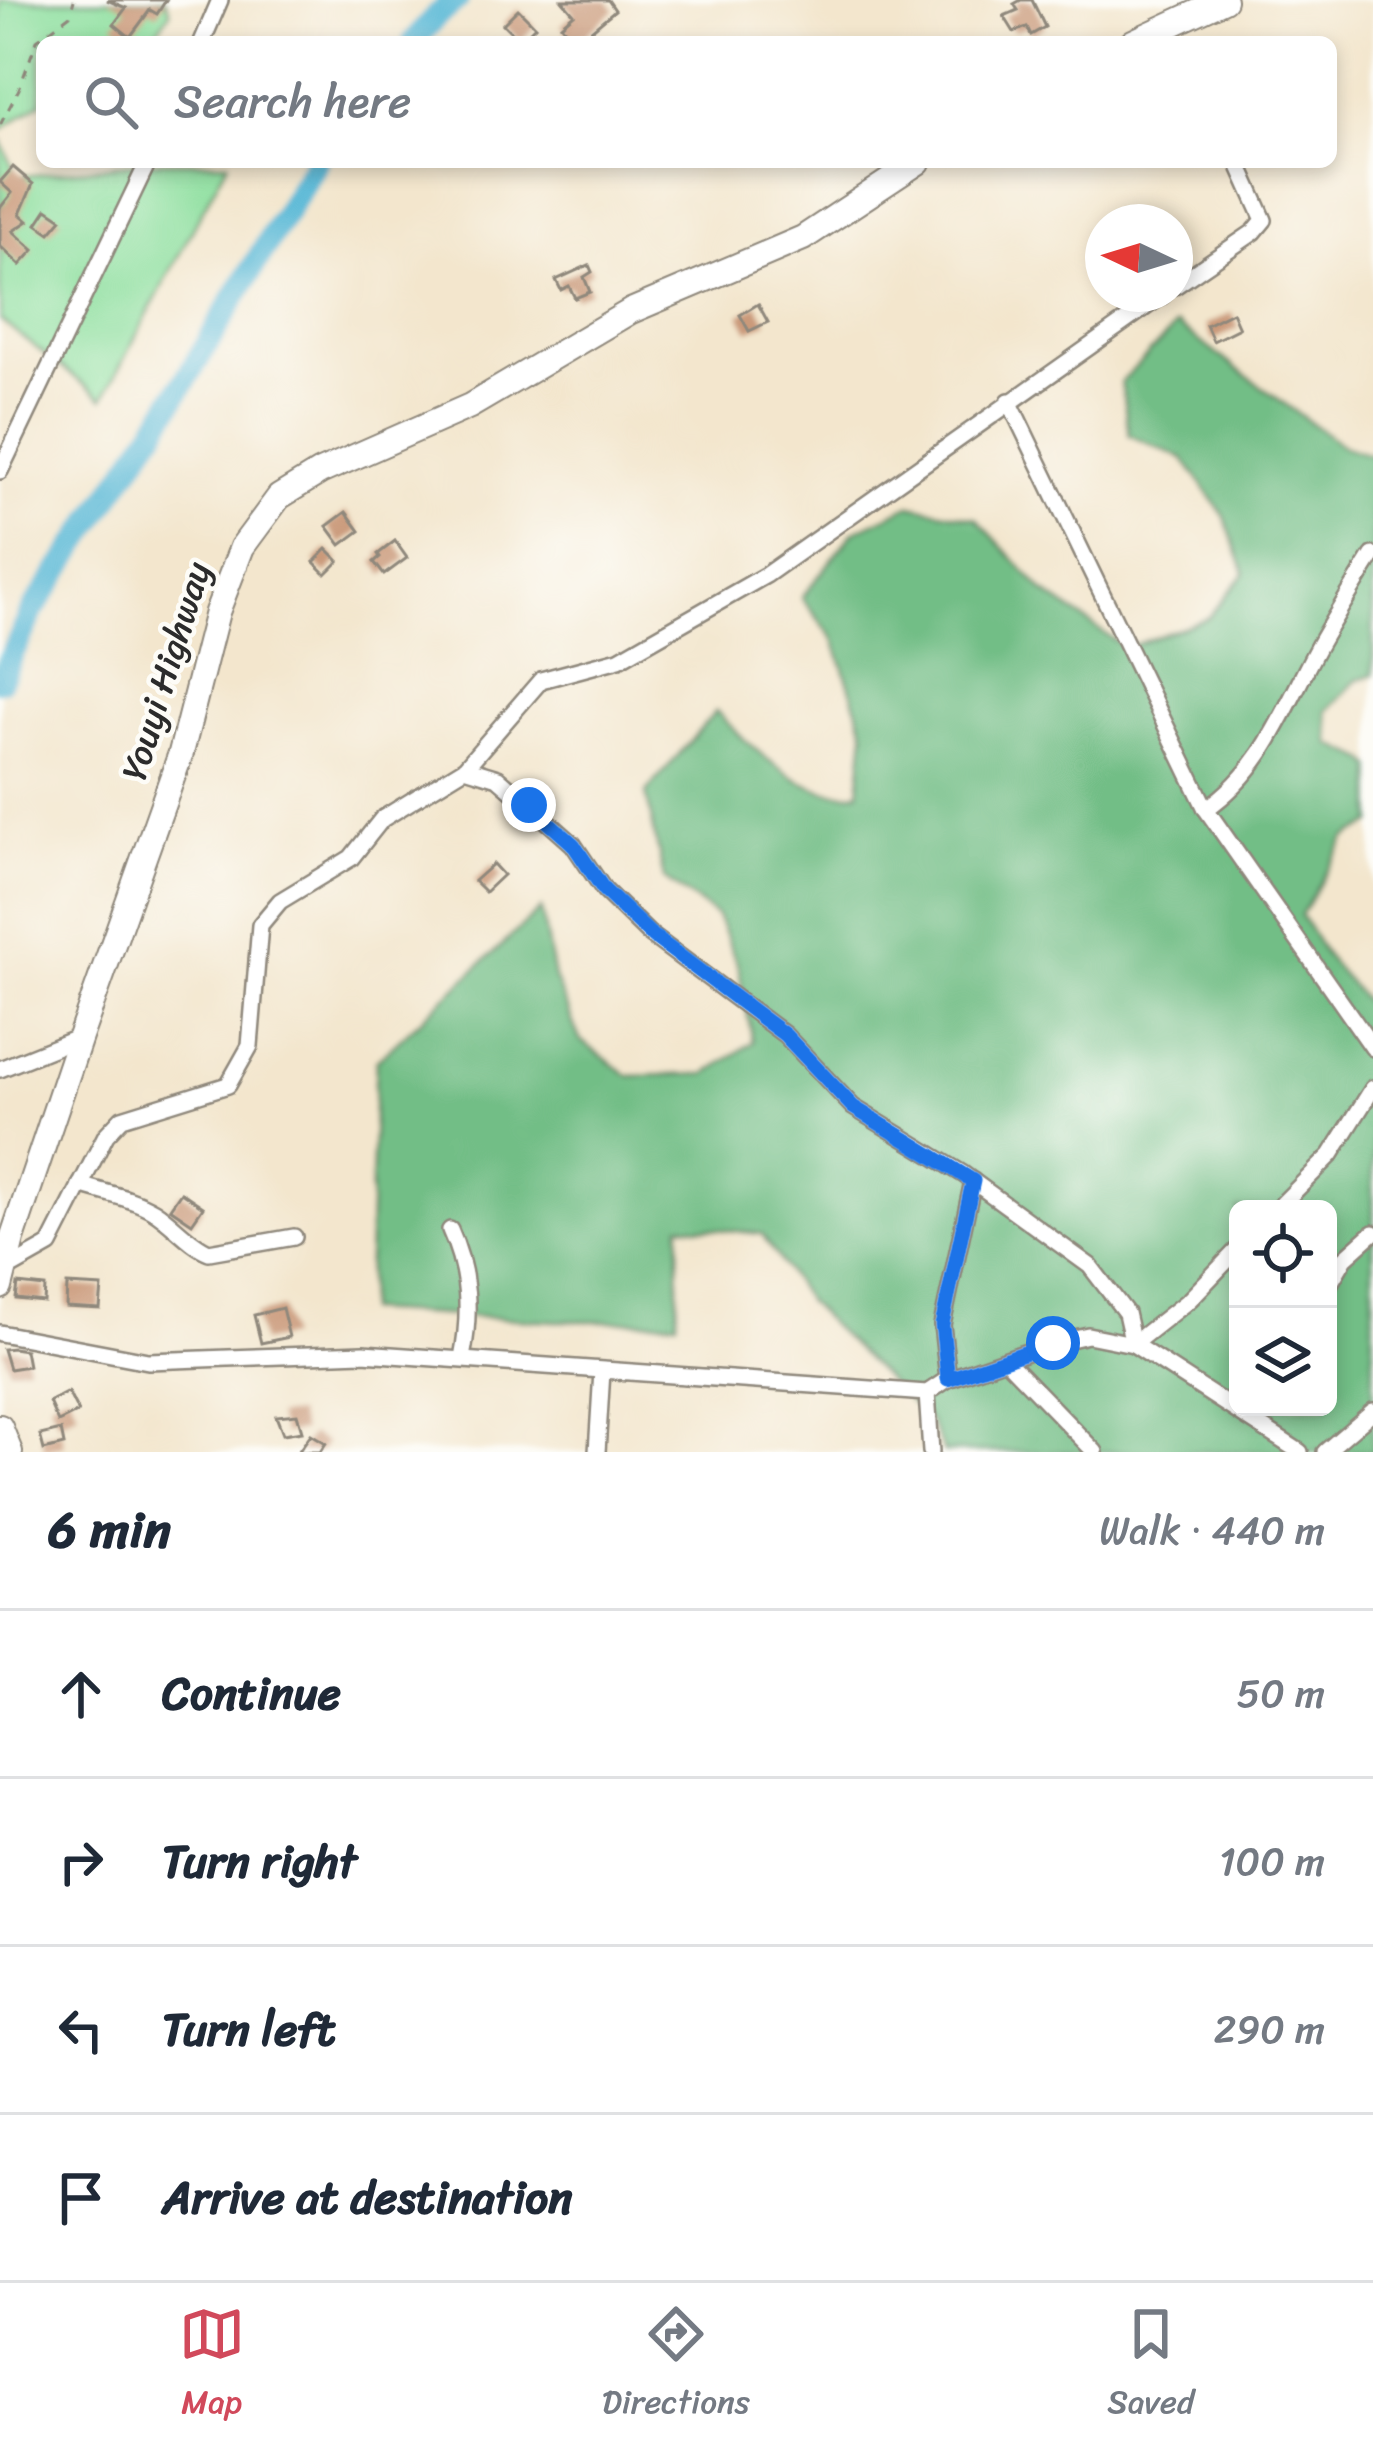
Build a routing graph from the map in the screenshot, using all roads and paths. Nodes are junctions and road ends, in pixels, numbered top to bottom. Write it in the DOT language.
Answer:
graph roads {
  1 [pos="74,0"];
  2 [pos="220,0"];
  3 [pos="1224,0"];
  4 [pos="42,36"];
  5 [pos="205,36"];
  6 [pos="1145,36"];
  7 [pos="36,43"];
  8 [pos="0,125"];
  9 [pos="145,168"];
  10 [pos="909,168"];
  11 [pos="1241,168"];
  12 [pos="1193,273"];
  13 [pos="1138,312"];
  14 [pos="1009,401"];
  15 [pos="0,471"];
  16 [pos="1373,555"];
  17 [pos="465,767"];
  18 [pos="1207,809"];
  19 [pos="80,1037"];
  20 [pos="1373,1048"];
  21 [pos="0,1069"];
  22 [pos="1373,1088"];
  23 [pos="973,1181"];
  24 [pos="80,1184"];
  25 [pos="1286,1200"];
  26 [pos="450,1229"];
  27 [pos="1373,1233"];
  28 [pos="294,1237"];
  29 [pos="1229,1259"];
  30 [pos="1337,1272"];
  31 [pos="2,1279"];
  32 [pos="0,1333"];
  33 [pos="1133,1344"];
  34 [pos="462,1358"];
  35 [pos="1006,1360"];
  36 [pos="602,1371"];
  37 [pos="948,1379"];
  38 [pos="927,1394"];
  39 [pos="1229,1403"];
  40 [pos="1373,1412"];
  41 [pos="1249,1416"];
  42 [pos="0,1427"];
  43 [pos="10,1452"];
  44 [pos="597,1452"];
  45 [pos="931,1452"];
  46 [pos="1095,1452"];
  47 [pos="1300,1452"];
  48 [pos="1324,1452"];
  1 -- 4 [label="path"];
  2 -- 5 [label="street"];
  3 -- 6 [label="main road"];
  7 -- 8 [label="path"];
  9 -- 15 [label="street"];
  10 -- 19 [label="main road, Youyi Highway"];
  11 -- 12 [label="street"];
  13 -- 14 [label="street"];
  14 -- 17 [label="street"];
  14 -- 18 [label="street"];
  16 -- 18 [label="street"];
  17 -- 23 [label="street"];
  17 -- 24 [label="street"];
  18 -- 20 [label="street"];
  19 -- 21 [label="street"];
  19 -- 31 [label="main road, Youyi Highway"];
  22 -- 25 [label="street"];
  23 -- 33 [label="street"];
  23 -- 37 [label="street"];
  24 -- 28 [label="street"];
  24 -- 31 [label="street"];
  26 -- 34 [label="street"];
  27 -- 30 [label="street"];
  29 -- 33 [label="street"];
  32 -- 34 [label="street"];
  33 -- 35 [label="street"];
  33 -- 39 [label="street"];
  34 -- 36 [label="street"];
  35 -- 37 [label="street"];
  35 -- 46 [label="street"];
  36 -- 38 [label="street"];
  36 -- 44 [label="street"];
  37 -- 38 [label="street"];
  38 -- 45 [label="street"];
  40 -- 48 [label="street"];
  41 -- 47 [label="street"];
  42 -- 43 [label="main road"];
}
